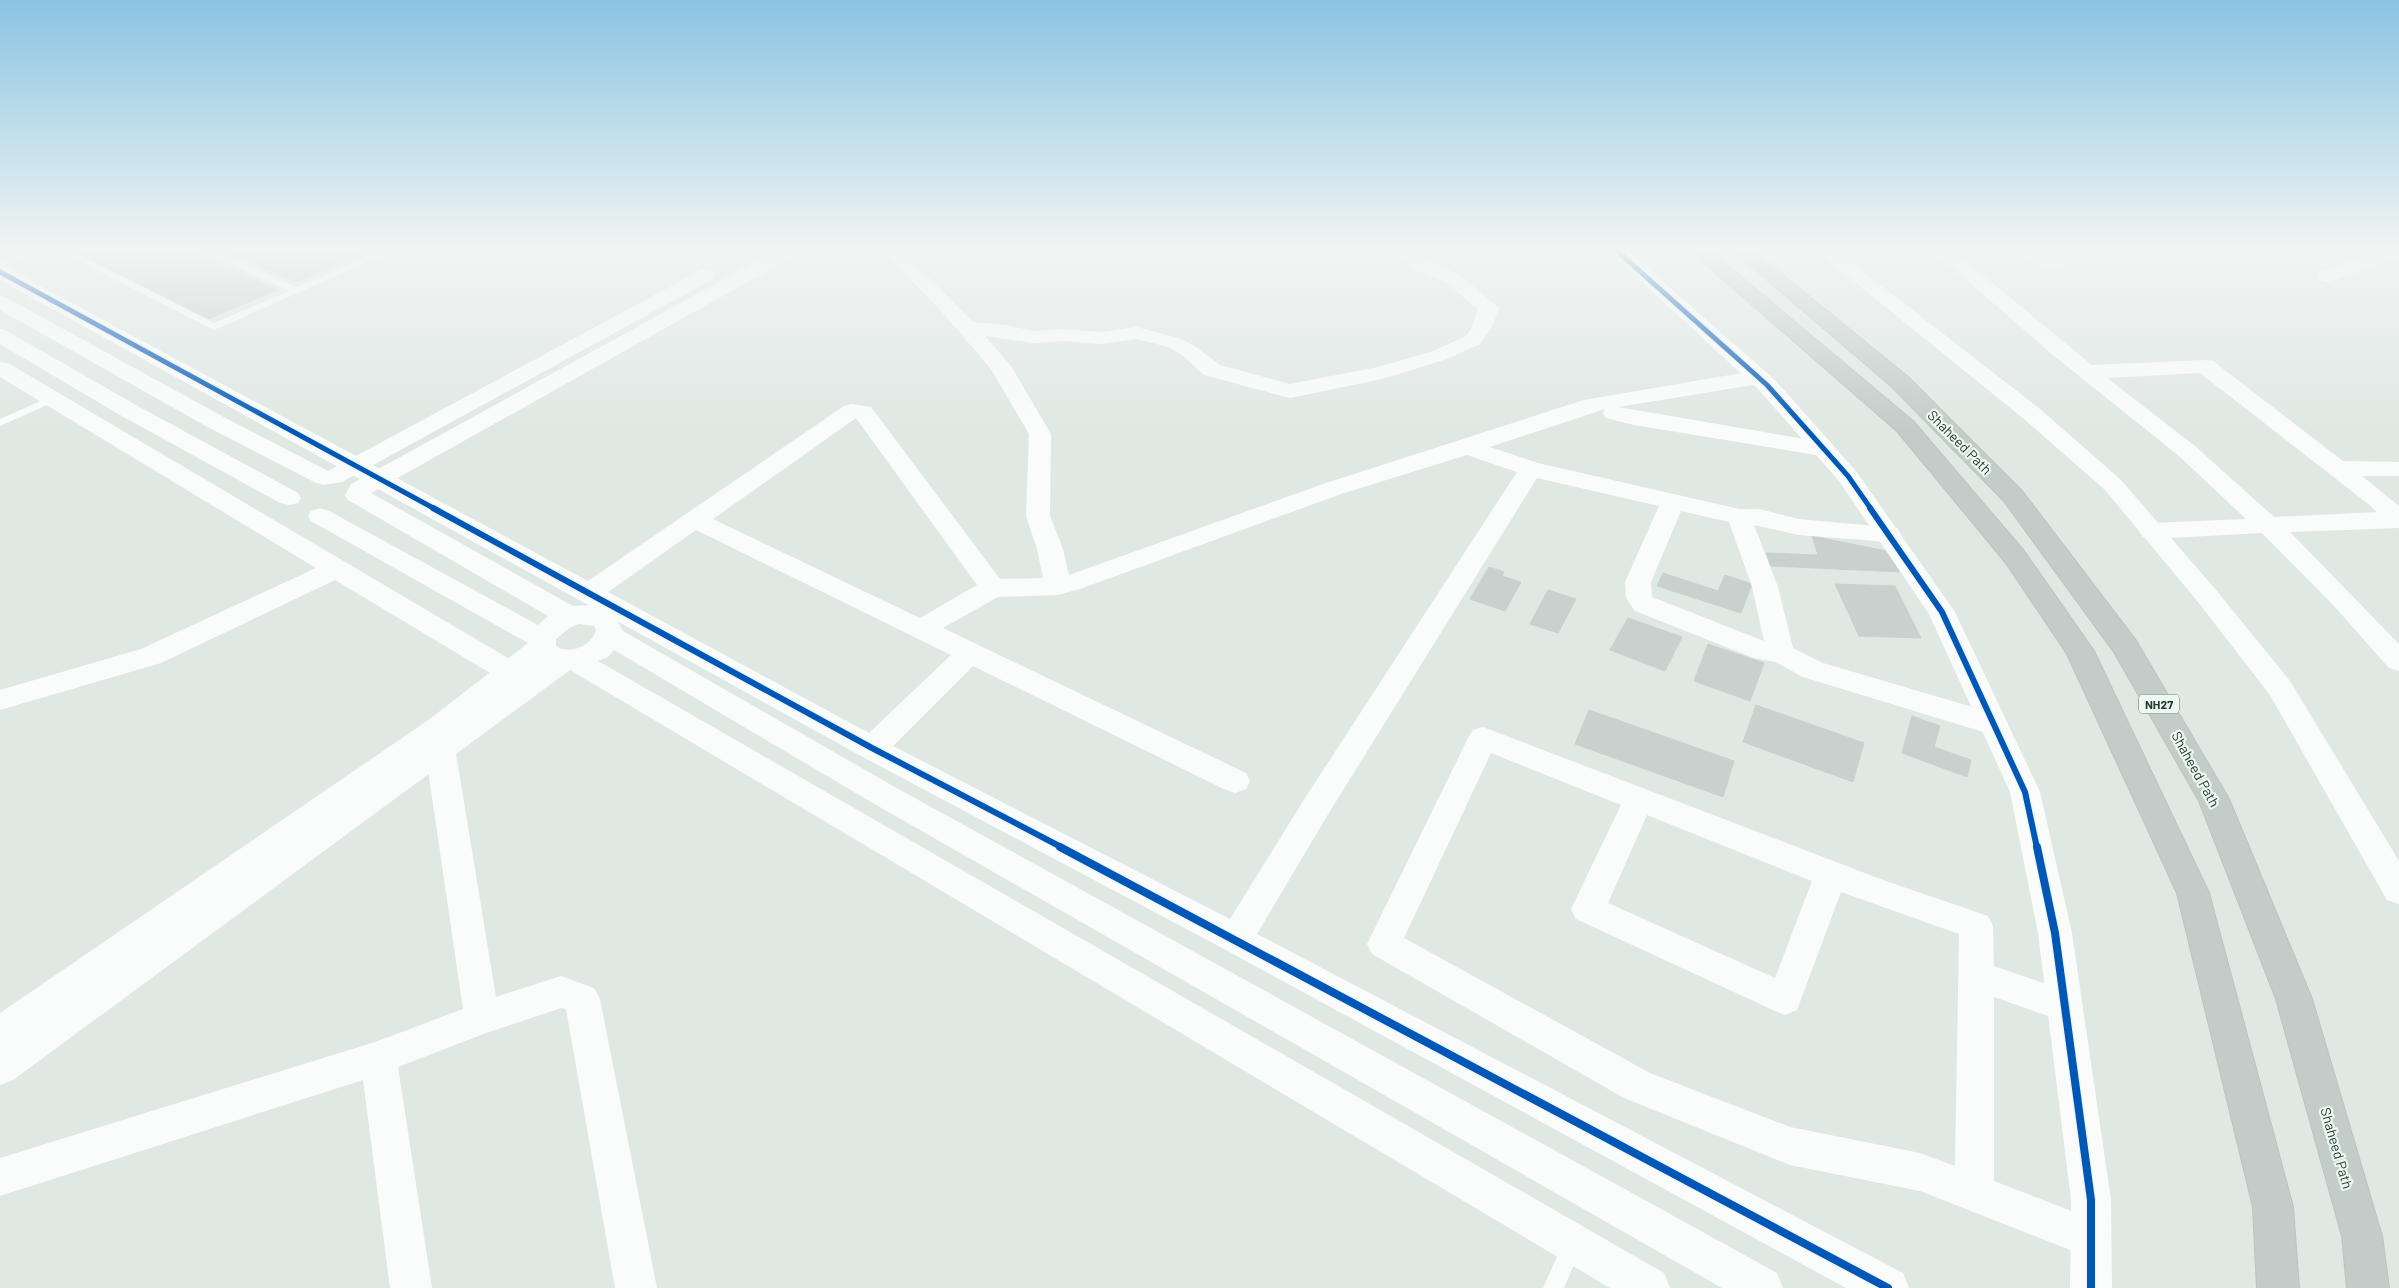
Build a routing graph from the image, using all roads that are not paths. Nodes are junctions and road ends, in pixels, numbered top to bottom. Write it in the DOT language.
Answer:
graph roads {
  1 [pos="13,309"];
  2 [pos="64,309"];
  3 [pos="177,309"];
  4 [pos="256,309"];
  5 [pos="654,309"];
  6 [pos="681,309"];
  7 [pos="949,309"];
  8 [pos="1489,309"];
  9 [pos="1683,309"];
  10 [pos="1768,309"];
  11 [pos="1812,309"];
  12 [pos="1899,309"];
  13 [pos="2011,309"];
  14 [pos="967,328"];
  15 [pos="0,335"];
  16 [pos="0,368"];
  17 [pos="2089,372"];
  18 [pos="1759,377"];
  19 [pos="52,399"];
  20 [pos="1614,413"];
  21 [pos="0,423"];
  22 [pos="1467,448"];
  23 [pos="1822,449"];
  24 [pos="2337,468"];
  25 [pos="1531,469"];
  26 [pos="2399,469"];
  27 [pos="329,478"];
  28 [pos="363,482"];
  29 [pos="289,498"];
  30 [pos="1673,501"];
  31 [pos="320,516"];
  32 [pos="1739,517"];
  33 [pos="695,520"];
  34 [pos="2398,520"];
  35 [pos="2269,526"];
  36 [pos="2152,531"];
  37 [pos="1888,534"];
  38 [pos="338,568"];
  39 [pos="1058,586"];
  40 [pos="993,588"];
  41 [pos="580,605"];
  42 [pos="921,630"];
  43 [pos="610,636"];
  44 [pos="555,651"];
  45 [pos="970,653"];
  46 [pos="1780,653"];
  47 [pos="2399,661"];
  48 [pos="520,678"];
  49 [pos="0,700"];
  50 [pos="1994,724"];
  51 [pos="439,739"];
  52 [pos="872,748"];
  53 [pos="1235,781"];
  54 [pos="1640,800"];
  55 [pos="1831,874"];
  56 [pos="2399,890"];
  57 [pos="1236,938"];
  58 [pos="1977,976"];
  59 [pos="2066,1006"];
  60 [pos="482,1018"];
  61 [pos="0,1033"];
  62 [pos="378,1058"];
  63 [pos="0,1068"];
  64 [pos="0,1177"];
  65 [pos="1974,1193"];
  66 [pos="2091,1238"];
  67 [pos="1572,1245"];
  68 [pos="411,1288"];
  69 [pos="636,1288"];
  70 [pos="1553,1288"];
  71 [pos="1649,1288"];
  72 [pos="1762,1288"];
  73 [pos="1888,1288"];
  74 [pos="2091,1288"];
  75 [pos="2278,1288"];
  76 [pos="2368,1288"];
  1 -- 27 [label="street"];
  2 -- 28 [label="street"];
  3 -- 4 [label="lane"];
  5 -- 28 [label="street"];
  6 -- 28 [label="street"];
  7 -- 14 [label="street"];
  8 -- 14 [label="street"];
  9 -- 18 [label="street"];
  10 -- 75 [label="highway, Shaheed Path"];
  11 -- 76 [label="highway, Shaheed Path / NH27"];
  12 -- 36 [label="street"];
  13 -- 17 [label="street"];
  14 -- 39 [label="street"];
  15 -- 29 [label="street"];
  16 -- 19 [label="street"];
  17 -- 24 [label="street"];
  17 -- 35 [label="street"];
  18 -- 22 [label="street"];
  18 -- 23 [label="street"];
  19 -- 21 [label="lane"];
  19 -- 38 [label="street"];
  20 -- 23 [label="street"];
  22 -- 25 [label="street"];
  22 -- 39 [label="street"];
  23 -- 37 [label="street"];
  24 -- 26 [label="street"];
  24 -- 34 [label="street"];
  25 -- 30 [label="street"];
  25 -- 57 [label="street"];
  27 -- 28 [label="street"];
  27 -- 29 [label="street"];
  28 -- 31 [label="street"];
  28 -- 41 [label="street"];
  29 -- 31 [label="street"];
  30 -- 32 [label="street"];
  30 -- 46 [label="street"];
  31 -- 44 [label="street"];
  32 -- 37 [label="street"];
  32 -- 46 [label="street"];
  33 -- 40 [label="street"];
  33 -- 41 [label="street"];
  33 -- 42 [label="street"];
  34 -- 35 [label="street"];
  35 -- 36 [label="street"];
  35 -- 47 [label="street"];
  36 -- 56 [label="street"];
  37 -- 50 [label="street"];
  38 -- 48 [label="street"];
  38 -- 49 [label="street"];
  39 -- 40 [label="street"];
  40 -- 42 [label="street"];
  41 -- 43 [label="street"];
  41 -- 44 [label="street"];
  41 -- 52 [label="street"];
  42 -- 45 [label="street"];
  43 -- 44 [label="street"];
  43 -- 72 [label="street"];
  44 -- 48 [label="street"];
  44 -- 67 [label="street"];
  45 -- 52 [label="street"];
  45 -- 53 [label="street"];
  46 -- 50 [label="street"];
  48 -- 51 [label="street"];
  50 -- 59 [label="street"];
  51 -- 60 [label="street"];
  51 -- 61 [label="street"];
  51 -- 63 [label="street"];
  52 -- 57 [label="street"];
  54 -- 55 [label="street"];
  54 -- 55 [label="street"];
  54 -- 65 [label="street"];
  55 -- 58 [label="street"];
  57 -- 73 [label="street"];
  58 -- 59 [label="street"];
  58 -- 65 [label="street"];
  59 -- 66 [label="street"];
  60 -- 62 [label="street"];
  60 -- 69 [label="street"];
  62 -- 64 [label="street"];
  62 -- 68 [label="street"];
  65 -- 66 [label="street"];
  66 -- 74 [label="street"];
  67 -- 70 [label="lane"];
  67 -- 71 [label="street"];
}
